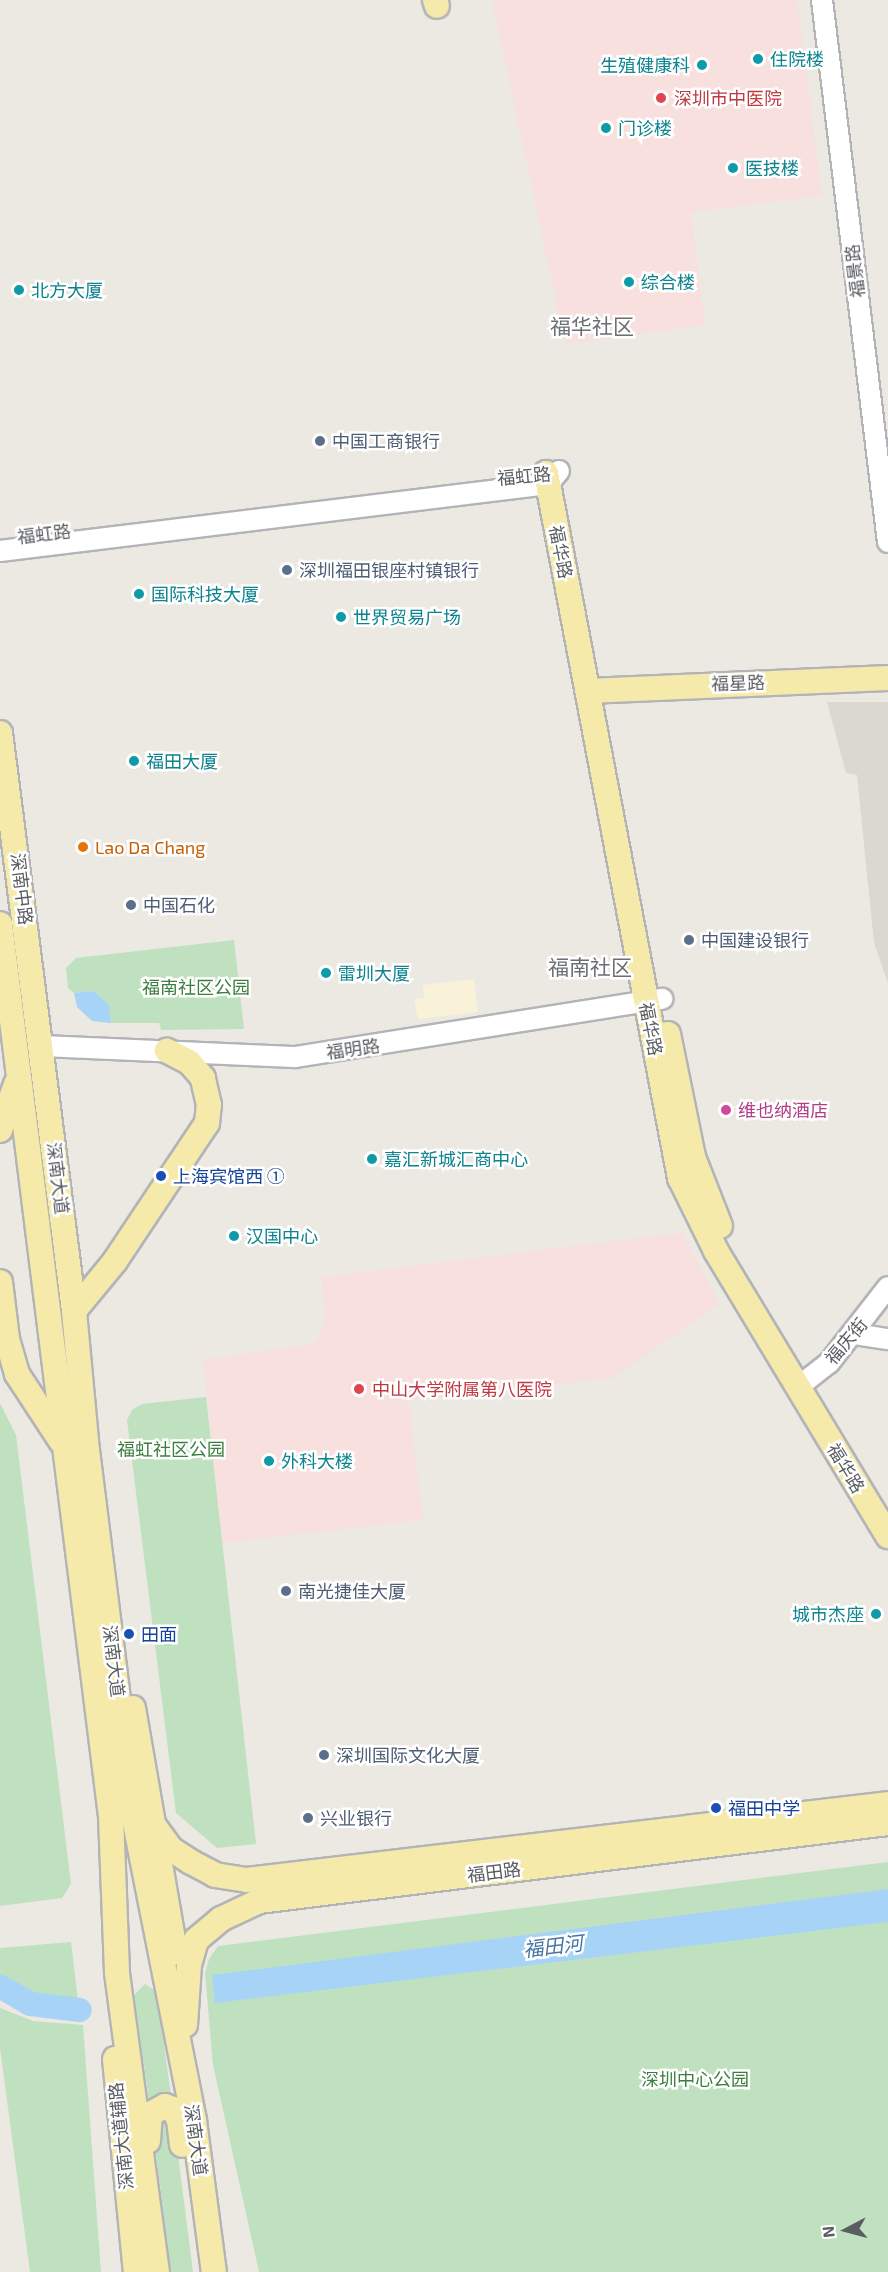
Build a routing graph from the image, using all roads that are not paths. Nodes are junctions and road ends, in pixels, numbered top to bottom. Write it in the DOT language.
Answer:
graph roads {
  1 [pos="822,0"];
  2 [pos="551,476"];
  3 [pos="0,539"];
  4 [pos="888,542"];
  5 [pos="0,551"];
  6 [pos="888,678"];
  7 [pos="595,690"];
  8 [pos="0,733"];
  9 [pos="0,924"];
  10 [pos="653,1000"];
  11 [pos="7,1034"];
  12 [pos="41,1046"];
  13 [pos="167,1051"];
  14 [pos="9,1068"];
  15 [pos="0,1130"];
  16 [pos="0,1282"];
  17 [pos="888,1287"];
  18 [pos="74,1311"];
  19 [pos="855,1334"];
  20 [pos="888,1339"];
  21 [pos="804,1383"];
  22 [pos="66,1455"];
  23 [pos="888,1506"];
  24 [pos="888,1536"];
  25 [pos="113,1659"];
  26 [pos="888,1804"];
  27 [pos="888,1823"];
  28 [pos="155,1827"];
  29 [pos="120,2000"];
  30 [pos="185,2025"];
  31 [pos="183,2064"];
  32 [pos="145,2167"];
  33 [pos="206,2211"];
  34 [pos="136,2272"];
  35 [pos="157,2272"];
  36 [pos="214,2272"];
  1 -- 4 [label="street, 福景路"];
  2 -- 3 [label="street, 福虹路"];
  2 -- 5 [label="street, 福虹路"];
  2 -- 7 [label="main road, 福华路"];
  6 -- 7 [label="main road, 福星路"];
  7 -- 10 [label="main road, 福华路"];
  8 -- 12 [label="main road, 深南中路"];
  9 -- 11 [label="main road, 深南中路"];
  10 -- 13 [label="street, 福明路"];
  10 -- 21 [label="main road, 福华路"];
  11 -- 12 [label="main road"];
  11 -- 14 [label="main road, 深南中路"];
  12 -- 13 [label="street, 福明路"];
  12 -- 14 [label="main road"];
  12 -- 18 [label="main road, 深南大道"];
  13 -- 18 [label="main road"];
  14 -- 15 [label="main road"];
  14 -- 22 [label="main road, 深南大道"];
  16 -- 22 [label="main road"];
  17 -- 19 [label="street, 福庆街"];
  18 -- 25 [label="main road, 深南大道"];
  19 -- 20 [label="street"];
  19 -- 21 [label="street, 福庆街"];
  21 -- 23 [label="main road, 福华路"];
  21 -- 24 [label="main road, 福华路"];
  22 -- 29 [label="main road, 深南大道"];
  25 -- 28 [label="main road"];
  25 -- 31 [label="main road, 深南大道"];
  26 -- 28 [label="main road, 福田路"];
  27 -- 30 [label="main road, 福田路"];
  28 -- 30 [label="main road"];
  29 -- 32 [label="main road, 深南大道"];
  29 -- 34 [label="main road, 深南大道辅路"];
  30 -- 31 [label="main road"];
  31 -- 33 [label="main road, 深南大道"];
  32 -- 33 [label="main road"];
  32 -- 35 [label="main road, 深南大道"];
  33 -- 36 [label="main road, 深南大道"];
}
